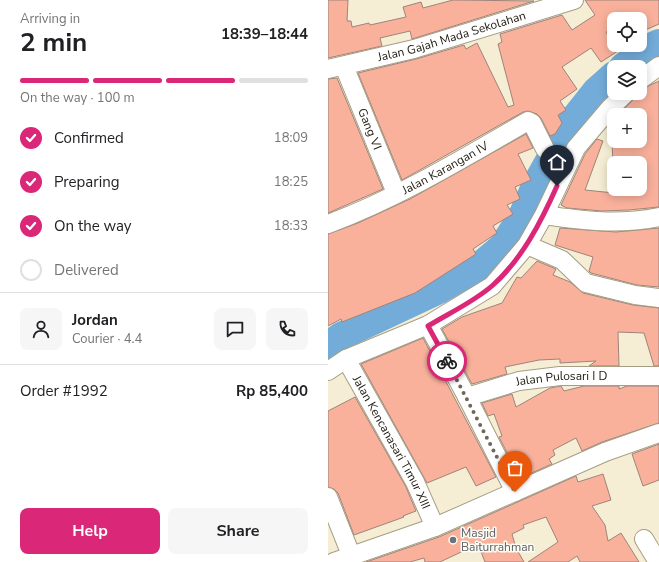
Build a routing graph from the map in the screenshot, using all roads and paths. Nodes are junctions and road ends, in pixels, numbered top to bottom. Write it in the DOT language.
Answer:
graph roads {
  1 [pos="574,0"];
  2 [pos="659,66"];
  3 [pos="336,67"];
  4 [pos="647,75"];
  5 [pos="619,100"];
  6 [pos="545,149"];
  7 [pos="396,193"];
  8 [pos="544,215"];
  9 [pos="659,217"];
  10 [pos="328,224"];
  11 [pos="527,245"];
  12 [pos="659,298"];
  13 [pos="428,326"];
  14 [pos="346,359"];
  15 [pos="328,371"];
  16 [pos="659,376"];
  17 [pos="467,397"];
  18 [pos="659,434"];
  19 [pos="515,492"];
  20 [pos="328,497"];
  21 [pos="435,527"];
  22 [pos="644,539"];
  23 [pos="351,555"];
  24 [pos="334,562"];
  25 [pos="658,562"];
  1 -- 3 [label="street, Jalan Gajah Mada Sekolahan"];
  2 -- 4 [label="street"];
  3 -- 7 [label="street, Gang VI"];
  5 -- 8 [label="street"];
  6 -- 7 [label="street, Jalan Karangan IV"];
  7 -- 10 [label="street, Jalan Karangan IV"];
  8 -- 9 [label="street"];
  8 -- 11 [label="street"];
  11 -- 12 [label="street"];
  11 -- 13 [label="street"];
  13 -- 14 [label="street"];
  13 -- 17 [label="street"];
  14 -- 15 [label="street"];
  14 -- 21 [label="street, Jalan Kencanasari Timur XIII"];
  16 -- 17 [label="street, Jalan Pulosari I D"];
  17 -- 19 [label="street"];
  18 -- 19 [label="street"];
  19 -- 21 [label="street"];
  20 -- 23 [label="street"];
  21 -- 23 [label="street"];
  22 -- 25 [label="street"];
  23 -- 24 [label="street"];
}
